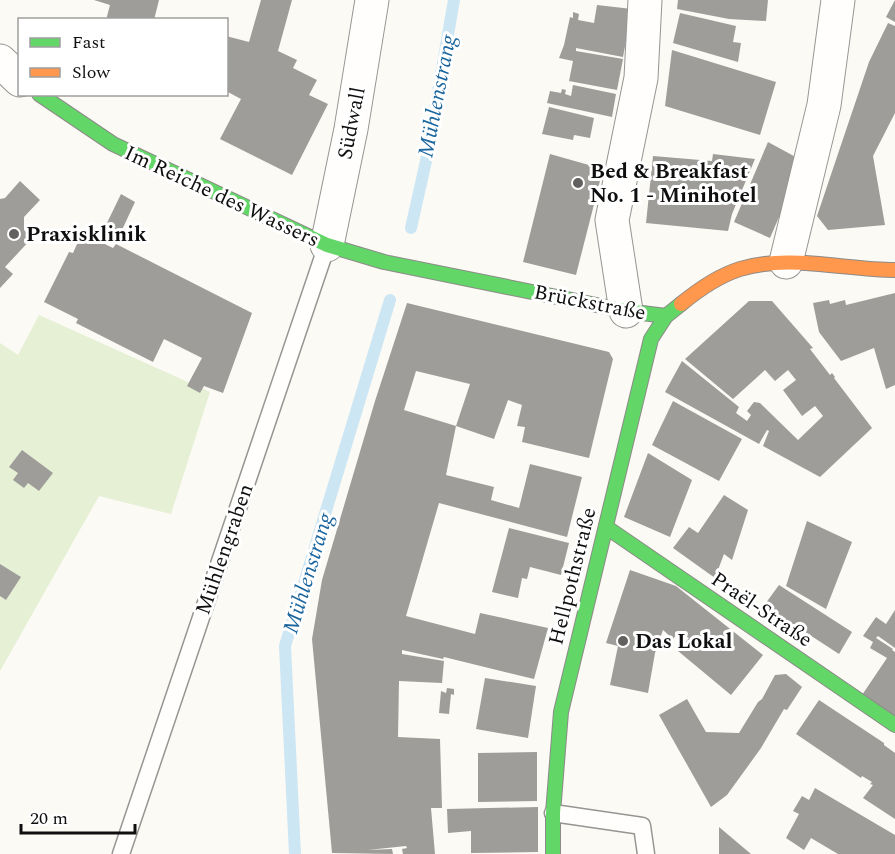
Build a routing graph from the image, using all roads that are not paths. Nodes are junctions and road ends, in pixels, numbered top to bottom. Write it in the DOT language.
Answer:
graph roads {
  1 [pos="372,0"];
  2 [pos="645,0"];
  3 [pos="838,0"];
  4 [pos="0,61"];
  5 [pos="18,78"];
  6 [pos="42,96"];
  7 [pos="327,245"];
  8 [pos="786,262"];
  9 [pos="419,268"];
  10 [pos="895,270"];
  11 [pos="626,311"];
  12 [pos="666,316"];
  13 [pos="606,527"];
  14 [pos="895,725"];
  15 [pos="553,813"];
  16 [pos="121,854"];
  17 [pos="553,854"];
  18 [pos="646,854"];
  1 -- 7 [label="street, Südwall"];
  2 -- 11 [label="street"];
  3 -- 8 [label="street"];
  4 -- 5 [label="street"];
  6 -- 7 [label="street, Im Reiche des Wassers"];
  7 -- 9 [label="street, Im Reiche des Wassers"];
  7 -- 16 [label="lane, Mühlengraben"];
  8 -- 10 [label="street, Brückstraße"];
  8 -- 12 [label="street, Brückstraße"];
  9 -- 11 [label="street, Brückstraße"];
  11 -- 12 [label="street, Brückstraße"];
  12 -- 13 [label="street, Hellpothstraße"];
  13 -- 14 [label="street, Praël-Straße"];
  13 -- 15 [label="street, Hellpothstraße"];
  15 -- 17 [label="street, Hellpothstraße"];
  15 -- 18 [label="lane"];
}
